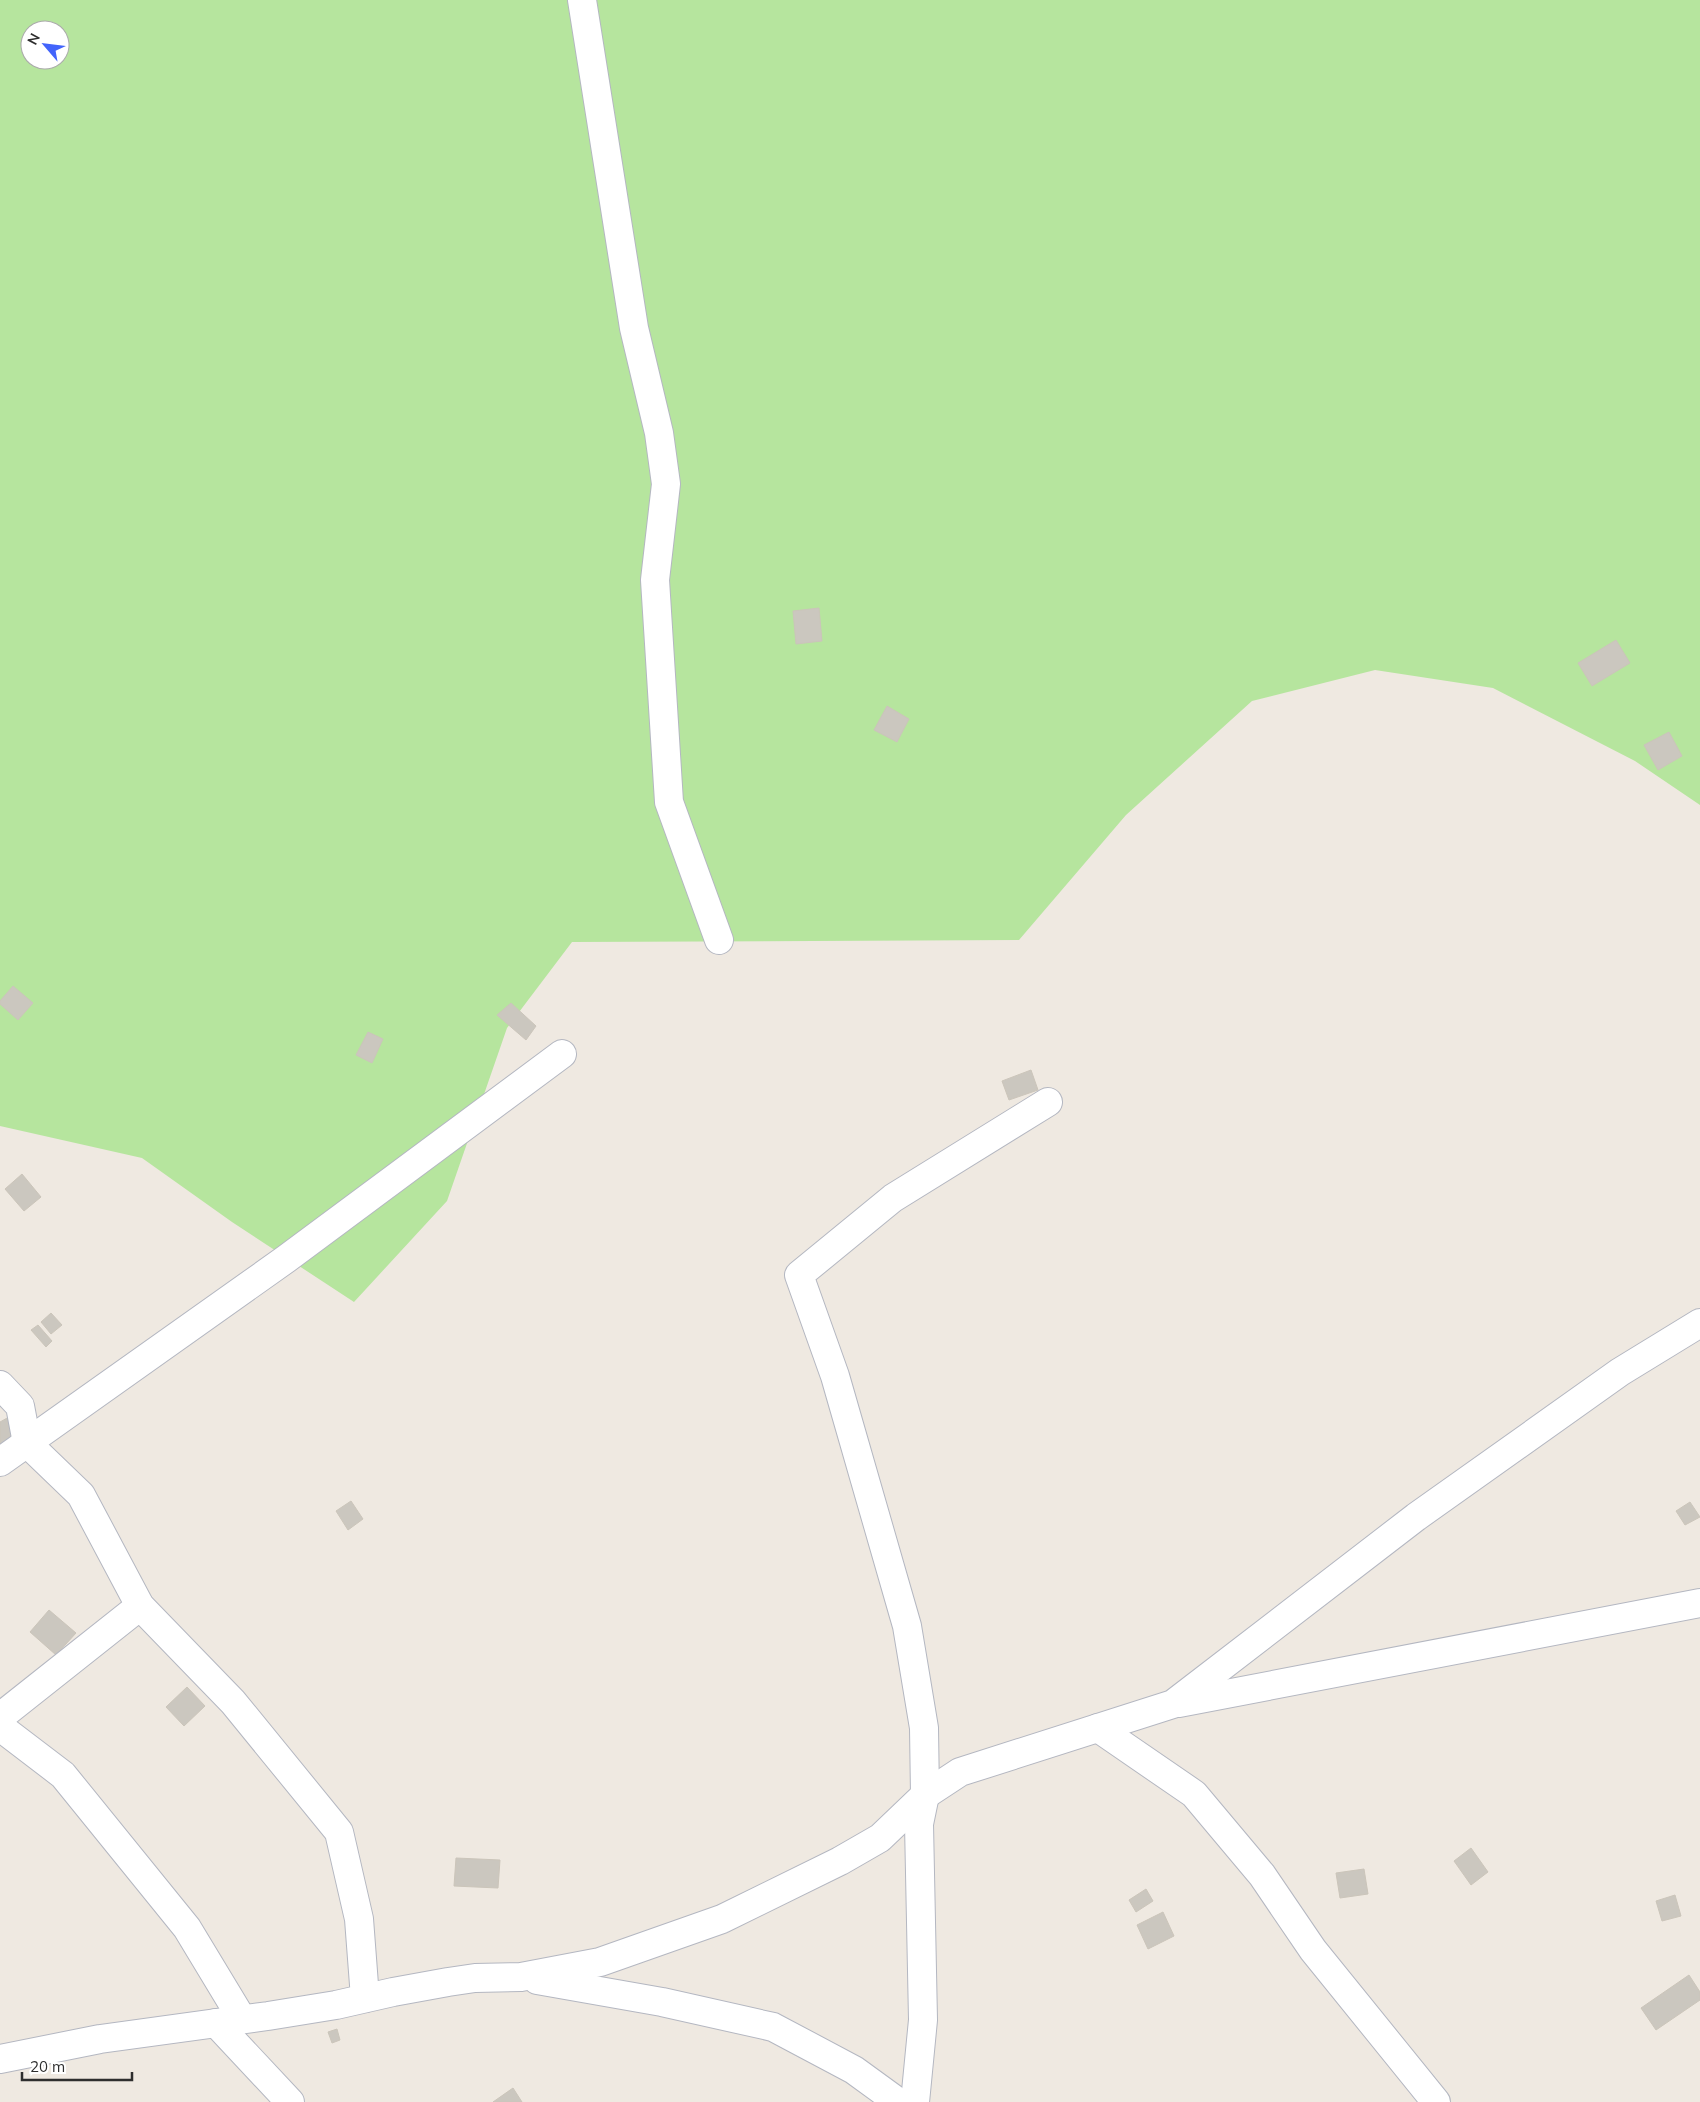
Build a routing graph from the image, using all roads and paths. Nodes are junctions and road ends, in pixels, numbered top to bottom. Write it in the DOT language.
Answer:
graph roads {
  1 [pos="582,0"];
  2 [pos="719,940"];
  3 [pos="562,1054"];
  4 [pos="1048,1102"];
  5 [pos="1700,1323"];
  6 [pos="0,1385"];
  7 [pos="27,1443"];
  8 [pos="0,1462"];
  9 [pos="1700,1603"];
  10 [pos="140,1606"];
  11 [pos="1173,1704"];
  12 [pos="0,1717"];
  13 [pos="0,1727"];
  14 [pos="1098,1728"];
  15 [pos="925,1796"];
  16 [pos="521,1977"];
  17 [pos="365,1998"];
  18 [pos="242,2020"];
  19 [pos="216,2023"];
  20 [pos="0,2059"];
  21 [pos="290,2102"];
  22 [pos="898,2102"];
  23 [pos="915,2102"];
  24 [pos="1436,2102"];
  1 -- 2 [label="street"];
  3 -- 7 [label="street"];
  4 -- 15 [label="street"];
  5 -- 11 [label="street"];
  6 -- 7 [label="street"];
  7 -- 8 [label="street"];
  7 -- 10 [label="street"];
  9 -- 11 [label="street"];
  10 -- 12 [label="street"];
  10 -- 17 [label="street"];
  11 -- 14 [label="street"];
  13 -- 18 [label="street"];
  14 -- 15 [label="street"];
  14 -- 24 [label="street"];
  15 -- 16 [label="street"];
  15 -- 23 [label="street"];
  16 -- 17 [label="street"];
  16 -- 22 [label="street"];
  17 -- 18 [label="street"];
  18 -- 19 [label="street"];
  19 -- 20 [label="street"];
  19 -- 21 [label="street"];
}
